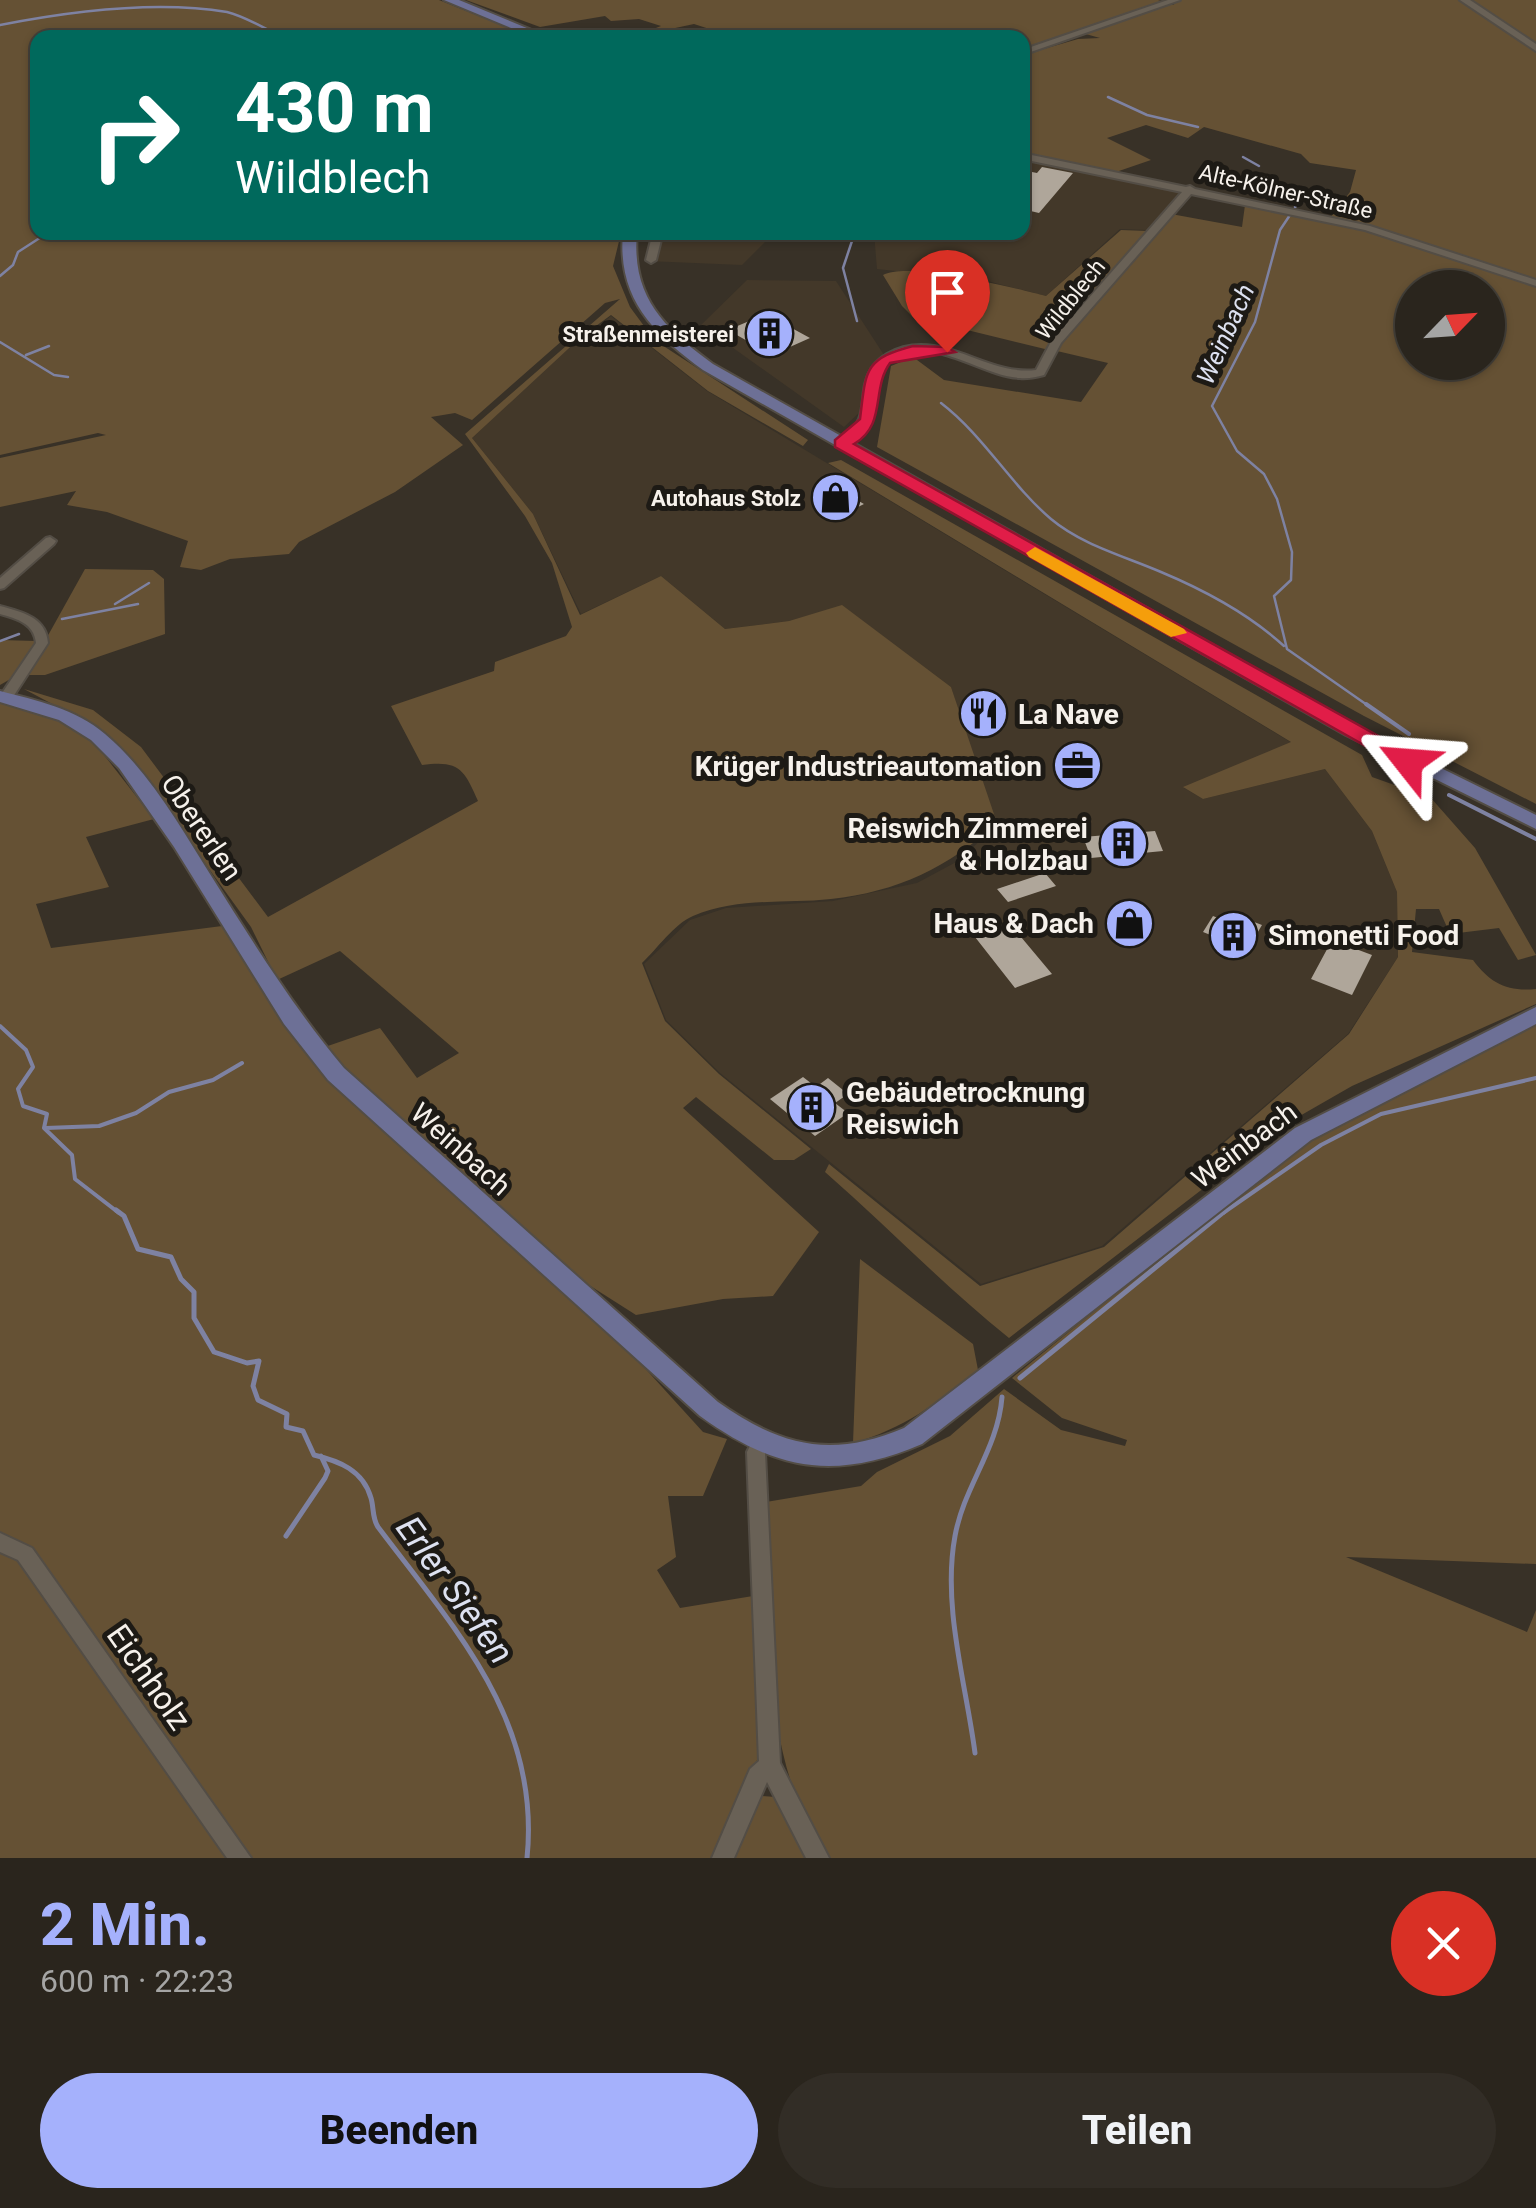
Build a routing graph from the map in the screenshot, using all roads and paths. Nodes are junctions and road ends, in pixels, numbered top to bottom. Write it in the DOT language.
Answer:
graph roads {
  1 [pos="449,0"];
  2 [pos="1176,0"];
  3 [pos="1464,0"];
  4 [pos="526,30"];
  5 [pos="1536,48"];
  6 [pos="1030,49"];
  7 [pos="1030,158"];
  8 [pos="1190,190"];
  9 [pos="629,240"];
  10 [pos="656,240"];
  11 [pos="652,260"];
  12 [pos="1536,283"];
  13 [pos="841,444"];
  14 [pos="50,541"];
  15 [pos="0,585"];
  16 [pos="0,610"];
  17 [pos="3,696"];
  18 [pos="1536,823"];
  19 [pos="1536,1015"];
  20 [pos="310,1045"];
  21 [pos="762,1444"];
  22 [pos="0,1542"];
  23 [pos="770,1765"];
  24 [pos="240,1858"];
  25 [pos="723,1858"];
  26 [pos="818,1858"];
  1 -- 4 [label="main road"];
  2 -- 6 [label="street"];
  3 -- 5 [label="street"];
  7 -- 8 [label="street, Alte-Kölner-Straße"];
  8 -- 12 [label="street, Alte-Kölner-Straße"];
  8 -- 13 [label="street, Wildblech"];
  9 -- 13 [label="main road"];
  10 -- 11 [label="street"];
  13 -- 18 [label="main road"];
  14 -- 15 [label="street"];
  16 -- 17 [label="street"];
  17 -- 20 [label="main road, Obererlen"];
  19 -- 21 [label="main road, Weinbach"];
  20 -- 21 [label="main road, Weinbach"];
  21 -- 23 [label="street"];
  22 -- 24 [label="street, Eichholz"];
  23 -- 25 [label="street"];
  23 -- 26 [label="street"];
}
